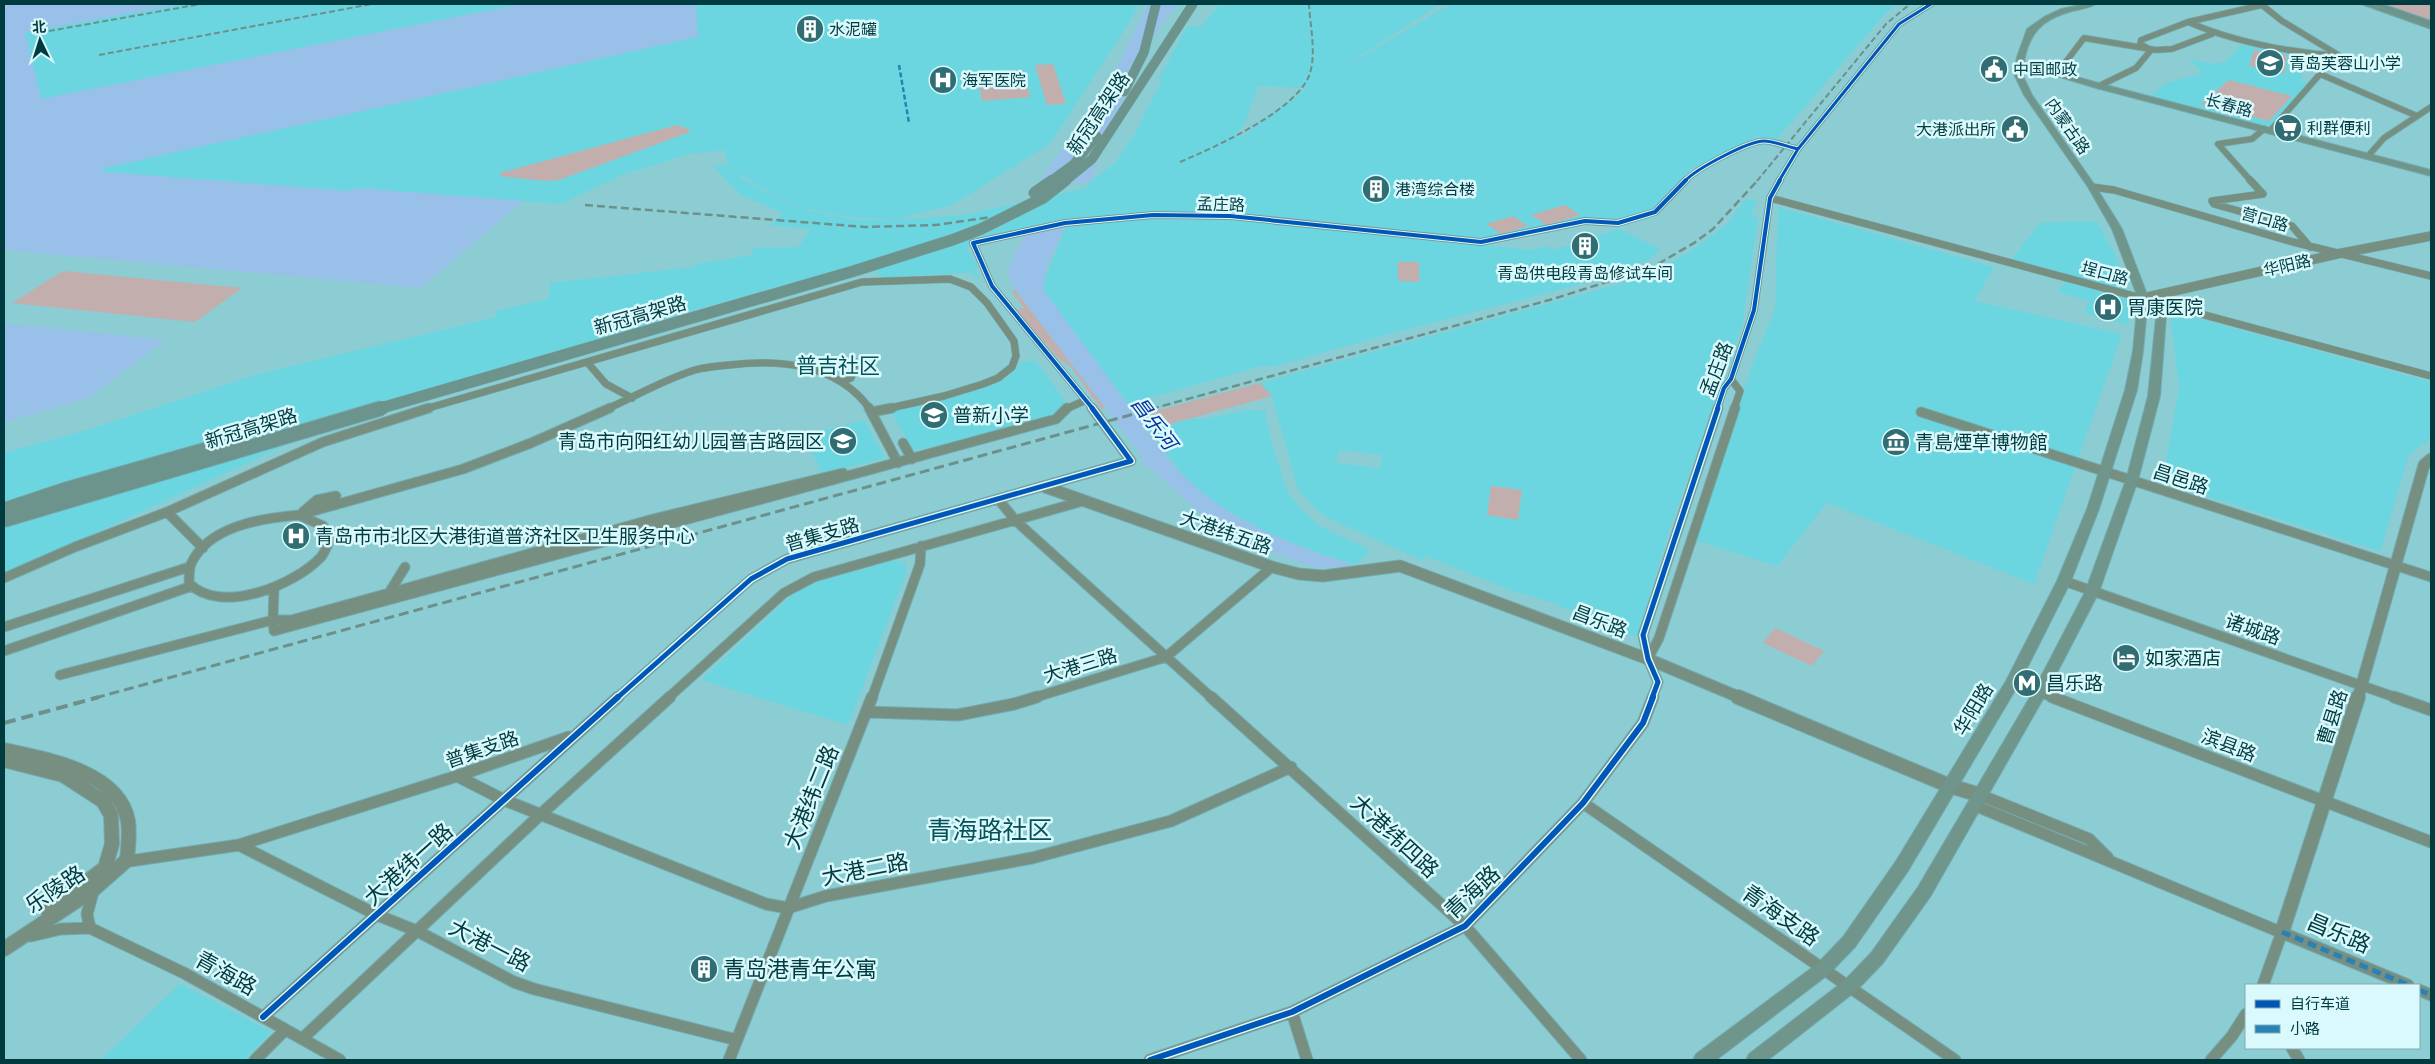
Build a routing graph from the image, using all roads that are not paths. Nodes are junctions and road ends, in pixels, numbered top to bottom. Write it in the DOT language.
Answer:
graph roads {
  1 [pos="1156,4"];
  2 [pos="1193,4"];
  3 [pos="1931,4"];
  4 [pos="2092,4"];
  5 [pos="2364,4"];
  6 [pos="2375,4"];
  7 [pos="2188,22"];
  8 [pos="2431,26"];
  9 [pos="2212,34"];
  10 [pos="2152,50"];
  11 [pos="2022,53"];
  12 [pos="2020,63"];
  13 [pos="2065,63"];
  14 [pos="2050,72"];
  15 [pos="2099,86"];
  16 [pos="2431,107"];
  17 [pos="2417,116"];
  18 [pos="2267,130"];
  19 [pos="1798,149"];
  20 [pos="2368,156"];
  21 [pos="2431,173"];
  22 [pos="2092,186"];
  23 [pos="1770,198"];
  24 [pos="2431,236"];
  25 [pos="2310,247"];
  26 [pos="2337,254"];
  27 [pos="2431,276"];
  28 [pos="2143,298"];
  29 [pos="586,362"];
  30 [pos="856,362"];
  31 [pos="2431,376"];
  32 [pos="1731,379"];
  33 [pos="843,381"];
  34 [pos="632,398"];
  35 [pos="1086,400"];
  36 [pos="872,412"];
  37 [pos="1921,412"];
  38 [pos="903,443"];
  39 [pos="912,459"];
  40 [pos="898,463"];
  41 [pos="2429,464"];
  42 [pos="873,470"];
  43 [pos="2106,471"];
  44 [pos="2132,480"];
  45 [pos="1045,487"];
  46 [pos="64,490"];
  47 [pos="95,492"];
  48 [pos="336,496"];
  49 [pos="998,499"];
  50 [pos="1082,501"];
  51 [pos="4,506"];
  52 [pos="4,510"];
  53 [pos="167,512"];
  54 [pos="300,516"];
  55 [pos="4,520"];
  56 [pos="1016,521"];
  57 [pos="4,528"];
  58 [pos="921,546"];
  59 [pos="203,548"];
  60 [pos="1400,566"];
  61 [pos="189,567"];
  62 [pos="405,567"];
  63 [pos="1272,567"];
  64 [pos="2395,567"];
  65 [pos="4,578"];
  66 [pos="2431,578"];
  67 [pos="2064,581"];
  68 [pos="192,586"];
  69 [pos="274,588"];
  70 [pos="2092,592"];
  71 [pos="390,594"];
  72 [pos="273,620"];
  73 [pos="4,627"];
  74 [pos="4,652"];
  75 [pos="1166,657"];
  76 [pos="1648,659"];
  77 [pos="60,675"];
  78 [pos="2013,682"];
  79 [pos="2362,685"];
  80 [pos="2040,692"];
  81 [pos="2431,710"];
  82 [pos="867,712"];
  83 [pos="574,736"];
  84 [pos="4,750"];
  85 [pos="4,760"];
  86 [pos="1291,767"];
  87 [pos="457,776"];
  88 [pos="1950,786"];
  89 [pos="504,800"];
  90 [pos="1977,800"];
  91 [pos="2324,800"];
  92 [pos="1583,803"];
  93 [pos="540,815"];
  94 [pos="2431,842"];
  95 [pos="239,845"];
  96 [pos="127,860"];
  97 [pos="105,868"];
  98 [pos="93,890"];
  99 [pos="788,908"];
  100 [pos="377,914"];
  101 [pos="1465,926"];
  102 [pos="90,928"];
  103 [pos="417,930"];
  104 [pos="2282,932"];
  105 [pos="4,942"];
  106 [pos="4,949"];
  107 [pos="1823,969"];
  108 [pos="2263,984"];
  109 [pos="2406,984"];
  110 [pos="1850,986"];
  111 [pos="1292,1012"];
  112 [pos="264,1016"];
  113 [pos="2245,1016"];
  114 [pos="285,1030"];
  115 [pos="303,1038"];
  116 [pos="737,1040"];
  117 [pos="2293,1049"];
  118 [pos="255,1060"];
  119 [pos="340,1060"];
  120 [pos="729,1060"];
  121 [pos="1150,1060"];
  122 [pos="1307,1060"];
  123 [pos="1581,1060"];
  124 [pos="1702,1060"];
  125 [pos="1755,1060"];
  126 [pos="1955,1060"];
  127 [pos="2211,1060"];
  128 [pos="2299,1060"];
  1 -- 46 [label="highway, 新冠高架路, bridge"];
  2 -- 47 [label="highway, 新冠高架路, bridge"];
  3 -- 19 [label="street, 孟庄路"];
  4 -- 11 [label="main road, 内蒙古路"];
  5 -- 8 [label="main road"];
  6 -- 8 [label="highway"];
  7 -- 9 [label="street"];
  7 -- 9 [label="street"];
  7 -- 10 [label="street"];
  9 -- 10 [label="street"];
  10 -- 13 [label="street"];
  10 -- 15 [label="street"];
  11 -- 12 [label="main road, 内蒙古路"];
  11 -- 14 [label="main road"];
  12 -- 14 [label="main road, 长春路"];
  12 -- 22 [label="main road, 内蒙古路"];
  14 -- 15 [label="main road, 长春路"];
  15 -- 18 [label="main road, 长春路"];
  16 -- 17 [label="street"];
  17 -- 18 [label="street"];
  17 -- 20 [label="street"];
  18 -- 20 [label="main road, 长春路"];
  18 -- 25 [label="street"];
  19 -- 23 [label="street, 孟庄路"];
  19 -- 35 [label="street, 孟庄路"];
  20 -- 21 [label="main road, 长春路"];
  22 -- 25 [label="street, 营口路"];
  22 -- 28 [label="main road, 内蒙古路"];
  23 -- 28 [label="street, 埕口路"];
  23 -- 32 [label="street, 孟庄路"];
  24 -- 26 [label="street, 华阳路"];
  25 -- 26 [label="street, 营口路"];
  26 -- 27 [label="street, 营口路"];
  26 -- 28 [label="street, 华阳路"];
  28 -- 31 [label="street, 埕口路"];
  28 -- 43 [label="main road, 华阳路"];
  28 -- 44 [label="main road"];
  29 -- 34 [label="street"];
  29 -- 36 [label="street"];
  29 -- 53 [label="street"];
  30 -- 33 [label="street"];
  32 -- 76 [label="street, 孟庄路"];
  32 -- 76 [label="street, 孟庄路"];
  33 -- 34 [label="street"];
  33 -- 36 [label="street"];
  34 -- 54 [label="street"];
  35 -- 39 [label="street"];
  35 -- 45 [label="street, 孟庄路"];
  36 -- 40 [label="street"];
  37 -- 43 [label="street, 昌邑路"];
  38 -- 39 [label="street"];
  39 -- 40 [label="street"];
  40 -- 42 [label="street"];
  41 -- 64 [label="street, 曹县路"];
  42 -- 71 [label="street"];
  42 -- 72 [label="street"];
  43 -- 44 [label="street, 昌邑路"];
  43 -- 67 [label="main road, 华阳路"];
  44 -- 64 [label="street, 昌邑路"];
  44 -- 70 [label="main road"];
  45 -- 49 [label="street, 普集支路"];
  45 -- 50 [label="street, 大港纬五路"];
  46 -- 51 [label="highway, bridge"];
  46 -- 52 [label="highway, 新冠高架路, bridge"];
  47 -- 55 [label="highway, 新冠高架路, bridge"];
  47 -- 57 [label="highway, bridge"];
  48 -- 54 [label="street"];
  49 -- 56 [label="street, 大港纬四路"];
  49 -- 83 [label="street, 普集支路"];
  50 -- 56 [label="street"];
  50 -- 63 [label="street, 大港纬五路"];
  53 -- 59 [label="street"];
  53 -- 65 [label="street"];
  54 -- 59 [label="street"];
  54 -- 69 [label="street"];
  56 -- 58 [label="street"];
  56 -- 75 [label="street, 大港纬四路"];
  58 -- 82 [label="street, 大港纬二路"];
  58 -- 93 [label="street"];
  59 -- 61 [label="street"];
  60 -- 63 [label="street, 大港纬五路"];
  60 -- 76 [label="street, 昌乐路"];
  61 -- 68 [label="street"];
  61 -- 73 [label="street"];
  62 -- 71 [label="street"];
  63 -- 75 [label="street, 大港三路"];
  64 -- 66 [label="street, 昌邑路"];
  64 -- 79 [label="street, 曹县路"];
  67 -- 70 [label="street, 诸城路"];
  67 -- 78 [label="main road, 华阳路"];
  68 -- 69 [label="street"];
  68 -- 74 [label="street"];
  69 -- 72 [label="street"];
  70 -- 79 [label="street, 诸城路"];
  70 -- 80 [label="main road"];
  71 -- 72 [label="street"];
  72 -- 77 [label="street"];
  75 -- 82 [label="street, 大港三路"];
  75 -- 86 [label="street, 大港纬四路"];
  76 -- 88 [label="street, 昌乐路"];
  76 -- 92 [label="street, 青海路"];
  78 -- 80 [label="street, 滨县路"];
  78 -- 88 [label="main road, 华阳路"];
  79 -- 81 [label="street, 诸城路"];
  79 -- 91 [label="street, 曹县路"];
  80 -- 90 [label="main road"];
  80 -- 91 [label="street, 滨县路"];
  82 -- 99 [label="street, 大港纬二路"];
  83 -- 87 [label="street, 普集支路"];
  83 -- 89 [label="street, 大港纬一路"];
  84 -- 96 [label="street"];
  85 -- 97 [label="street"];
  86 -- 99 [label="street, 大港二路"];
  86 -- 101 [label="street, 大港纬四路"];
  87 -- 89 [label="street, 大港二路"];
  87 -- 95 [label="street, 普集支路"];
  88 -- 90 [label="street, 昌乐路"];
  88 -- 107 [label="main road, 华阳路"];
  89 -- 93 [label="street, 大港二路"];
  89 -- 100 [label="street, 大港纬一路"];
  90 -- 104 [label="street, 昌乐路"];
  90 -- 110 [label="main road"];
  91 -- 94 [label="street, 滨县路"];
  91 -- 104 [label="street, 曹县路"];
  92 -- 101 [label="street, 青海路"];
  92 -- 107 [label="street, 青海支路"];
  93 -- 99 [label="street, 大港二路"];
  93 -- 103 [label="street"];
  95 -- 96 [label="street, 普集支路"];
  95 -- 100 [label="street, 大港一路"];
  96 -- 97 [label="street, 普集支路"];
  96 -- 98 [label="street, 乐陵路"];
  97 -- 98 [label="street"];
  97 -- 105 [label="street, 乐陵路"];
  98 -- 102 [label="street"];
  98 -- 106 [label="street, 乐陵路"];
  99 -- 116 [label="street, 大港纬二路"];
  100 -- 103 [label="street, 大港一路"];
  100 -- 112 [label="street, 大港纬一路"];
  101 -- 111 [label="street, 青海路"];
  101 -- 123 [label="street, 大港纬四路"];
  102 -- 106 [label="street, 青海路"];
  102 -- 112 [label="street, 青海路"];
  103 -- 115 [label="street"];
  103 -- 116 [label="street, 大港一路"];
  104 -- 108 [label="street, 曹县路"];
  104 -- 109 [label="street, 昌乐路"];
  107 -- 110 [label="street, 青海支路"];
  107 -- 124 [label="main road, 华阳路"];
  110 -- 125 [label="main road"];
  110 -- 126 [label="street, 青海支路"];
  111 -- 121 [label="street, 青海路"];
  111 -- 122 [label="street"];
  112 -- 114 [label="street, 青海路"];
  113 -- 127 [label="street"];
  114 -- 115 [label="street, 青海路"];
  114 -- 118 [label="street"];
  115 -- 119 [label="street, 青海路"];
  116 -- 120 [label="street, 大港纬二路"];
  117 -- 128 [label="street"];
}
